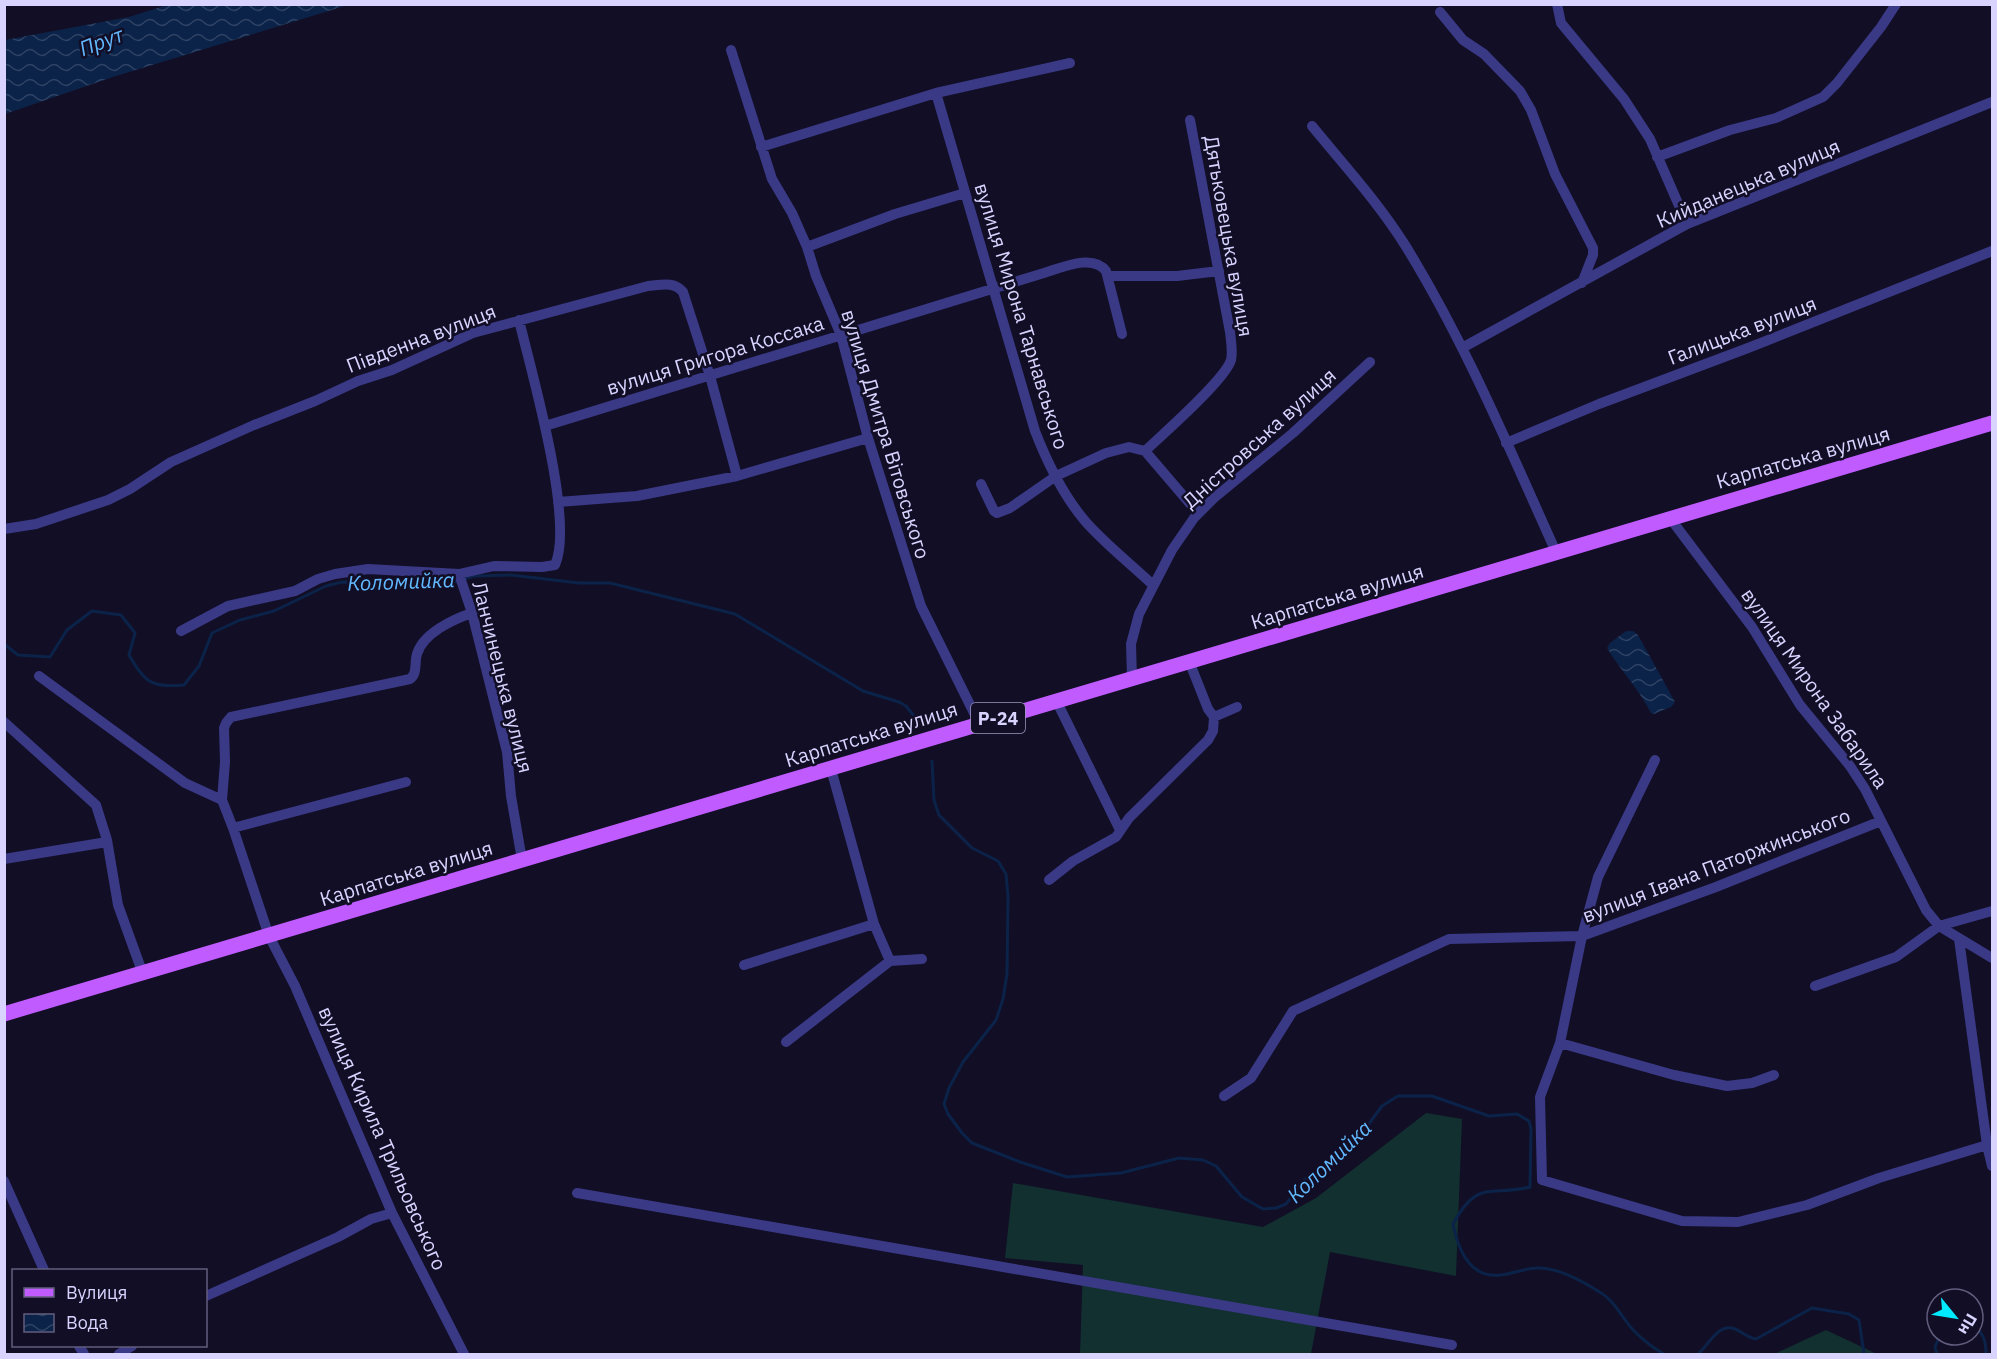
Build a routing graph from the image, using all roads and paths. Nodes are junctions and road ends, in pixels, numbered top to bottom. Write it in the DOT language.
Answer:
graph roads {
  1 [pos="1557,4"];
  2 [pos="1896,4"];
  3 [pos="1440,12"];
  4 [pos="731,50"];
  5 [pos="1070,63"];
  6 [pos="936,93"];
  7 [pos="1992,102"];
  8 [pos="1190,120"];
  9 [pos="1312,126"];
  10 [pos="761,147"];
  11 [pos="1657,157"];
  12 [pos="965,193"];
  13 [pos="1687,224"];
  14 [pos="807,247"];
  15 [pos="1992,251"];
  16 [pos="1219,271"];
  17 [pos="1108,276"];
  18 [pos="1582,283"];
  19 [pos="993,289"];
  20 [pos="519,320"];
  21 [pos="1122,334"];
  22 [pos="841,335"];
  23 [pos="1462,348"];
  24 [pos="1370,362"];
  25 [pos="710,376"];
  26 [pos="1992,423"];
  27 [pos="545,426"];
  28 [pos="868,438"];
  29 [pos="1506,443"];
  30 [pos="1144,450"];
  31 [pos="737,476"];
  32 [pos="1056,476"];
  33 [pos="981,484"];
  34 [pos="558,502"];
  35 [pos="1198,513"];
  36 [pos="1670,519"];
  37 [pos="4,529"];
  38 [pos="1556,552"];
  39 [pos="460,579"];
  40 [pos="1153,585"];
  41 [pos="472,613"];
  42 [pos="181,631"];
  43 [pos="1189,661"];
  44 [pos="39,676"];
  45 [pos="1132,678"];
  46 [pos="1056,700"];
  47 [pos="1237,707"];
  48 [pos="1214,717"];
  49 [pos="4,722"];
  50 [pos="979,723"];
  51 [pos="1655,760"];
  52 [pos="831,769"];
  53 [pos="406,782"];
  54 [pos="222,800"];
  55 [pos="1881,821"];
  56 [pos="233,828"];
  57 [pos="1120,830"];
  58 [pos="107,842"];
  59 [pos="4,859"];
  60 [pos="522,860"];
  61 [pos="1049,880"];
  62 [pos="1992,911"];
  63 [pos="874,924"];
  64 [pos="1939,926"];
  65 [pos="269,936"];
  66 [pos="1582,936"];
  67 [pos="1959,939"];
  68 [pos="1992,958"];
  69 [pos="922,959"];
  70 [pos="890,961"];
  71 [pos="744,965"];
  72 [pos="143,974"];
  73 [pos="1815,986"];
  74 [pos="4,1014"];
  75 [pos="786,1042"];
  76 [pos="1560,1043"];
  77 [pos="1774,1076"];
  78 [pos="1224,1096"];
  79 [pos="1988,1145"];
  80 [pos="1992,1166"];
  81 [pos="4,1181"];
  82 [pos="577,1193"];
  83 [pos="392,1213"];
  84 [pos="44,1269"];
  85 [pos="207,1296"];
  86 [pos="1452,1345"];
  87 [pos="464,1354"];
  88 [pos="472,1354"];
  1 -- 11 [label="street"];
  2 -- 11 [label="street"];
  3 -- 18 [label="street"];
  4 -- 10 [label="street, вулиця Дмитра Вітовського"];
  5 -- 6 [label="street"];
  6 -- 10 [label="street"];
  6 -- 12 [label="street, вулиця Мирона Тарнавського"];
  7 -- 13 [label="street, Кийданецька вулиця"];
  8 -- 16 [label="street, Дятьковецька вулиця"];
  9 -- 23 [label="street"];
  10 -- 14 [label="street, вулиця Дмитра Вітовського"];
  11 -- 13 [label="street"];
  12 -- 14 [label="street"];
  12 -- 19 [label="street, вулиця Мирона Тарнавського"];
  13 -- 18 [label="street, Кийданецька вулиця"];
  14 -- 22 [label="street, вулиця Дмитра Вітовського"];
  15 -- 29 [label="street, Галицька вулиця"];
  16 -- 17 [label="street"];
  16 -- 30 [label="street, Дятьковецька вулиця"];
  17 -- 19 [label="street, вулиця Григора Коссака"];
  17 -- 21 [label="street"];
  18 -- 23 [label="street, Кийданецька вулиця"];
  19 -- 22 [label="street, вулиця Григора Коссака"];
  19 -- 32 [label="street, вулиця Мирона Тарнавського"];
  20 -- 25 [label="street, Південна вулиця"];
  20 -- 27 [label="street"];
  20 -- 37 [label="street, Південна вулиця"];
  22 -- 25 [label="street, вулиця Григора Коссака"];
  22 -- 28 [label="street, вулиця Дмитра Вітовського"];
  23 -- 29 [label="street"];
  24 -- 35 [label="street, Дністровська вулиця"];
  25 -- 27 [label="street, вулиця Григора Коссака"];
  25 -- 31 [label="street, Південна вулиця"];
  26 -- 36 [label="main road, Карпатська вулиця / Р-24"];
  27 -- 34 [label="street"];
  28 -- 31 [label="street"];
  28 -- 50 [label="street, вулиця Дмитра Вітовського"];
  29 -- 38 [label="street"];
  30 -- 32 [label="street"];
  30 -- 35 [label="street"];
  31 -- 34 [label="street"];
  32 -- 33 [label="street"];
  32 -- 40 [label="street, вулиця Мирона Тарнавського"];
  34 -- 39 [label="street"];
  35 -- 40 [label="street, Дністровська вулиця"];
  36 -- 38 [label="main road, Карпатська вулиця / Р-24"];
  36 -- 55 [label="street, вулиця Мирона Забарила"];
  38 -- 43 [label="main road, Карпатська вулиця / Р-24"];
  39 -- 41 [label="street, Ланчинецька вулиця"];
  39 -- 42 [label="street"];
  40 -- 45 [label="street, Дністровська вулиця"];
  41 -- 54 [label="street"];
  41 -- 60 [label="street, Ланчинецька вулиця"];
  43 -- 45 [label="main road, Карпатська вулиця / Р-24"];
  43 -- 48 [label="street"];
  44 -- 54 [label="street"];
  45 -- 46 [label="main road, Карпатська вулиця / Р-24"];
  46 -- 50 [label="main road, Карпатська вулиця / Р-24"];
  46 -- 57 [label="street"];
  47 -- 48 [label="street"];
  48 -- 57 [label="street"];
  49 -- 58 [label="street"];
  50 -- 52 [label="main road, Карпатська вулиця / Р-24"];
  51 -- 66 [label="street"];
  52 -- 60 [label="main road, Карпатська вулиця / Р-24"];
  52 -- 63 [label="street"];
  53 -- 56 [label="street"];
  54 -- 56 [label="street, вулиця Кирила Трильовського"];
  55 -- 64 [label="street, вулиця Мирона Забарила"];
  55 -- 66 [label="street, вулиця Івана Паторжинського"];
  56 -- 65 [label="street, вулиця Кирила Трильовського"];
  57 -- 61 [label="street"];
  58 -- 59 [label="street"];
  58 -- 72 [label="street"];
  60 -- 65 [label="main road, Карпатська вулиця / Р-24"];
  62 -- 64 [label="street"];
  63 -- 70 [label="street"];
  63 -- 71 [label="street"];
  64 -- 67 [label="street, вулиця Мирона Забарила"];
  64 -- 73 [label="street"];
  65 -- 72 [label="main road, Карпатська вулиця / Р-24"];
  65 -- 83 [label="street, вулиця Кирила Трильовського"];
  66 -- 76 [label="street"];
  66 -- 78 [label="street, вулиця Івана Паторжинського"];
  67 -- 68 [label="street, вулиця Мирона Забарила"];
  67 -- 79 [label="street"];
  69 -- 70 [label="street"];
  70 -- 75 [label="street"];
  72 -- 74 [label="main road, Карпатська вулиця / Р-24"];
  76 -- 77 [label="street"];
  76 -- 79 [label="street"];
  79 -- 80 [label="street"];
  81 -- 84 [label="street"];
  82 -- 86 [label="street"];
  83 -- 85 [label="street"];
  83 -- 87 [label="street, вулиця Кирила Трильовського"];
  87 -- 88 [label="street"];
}
